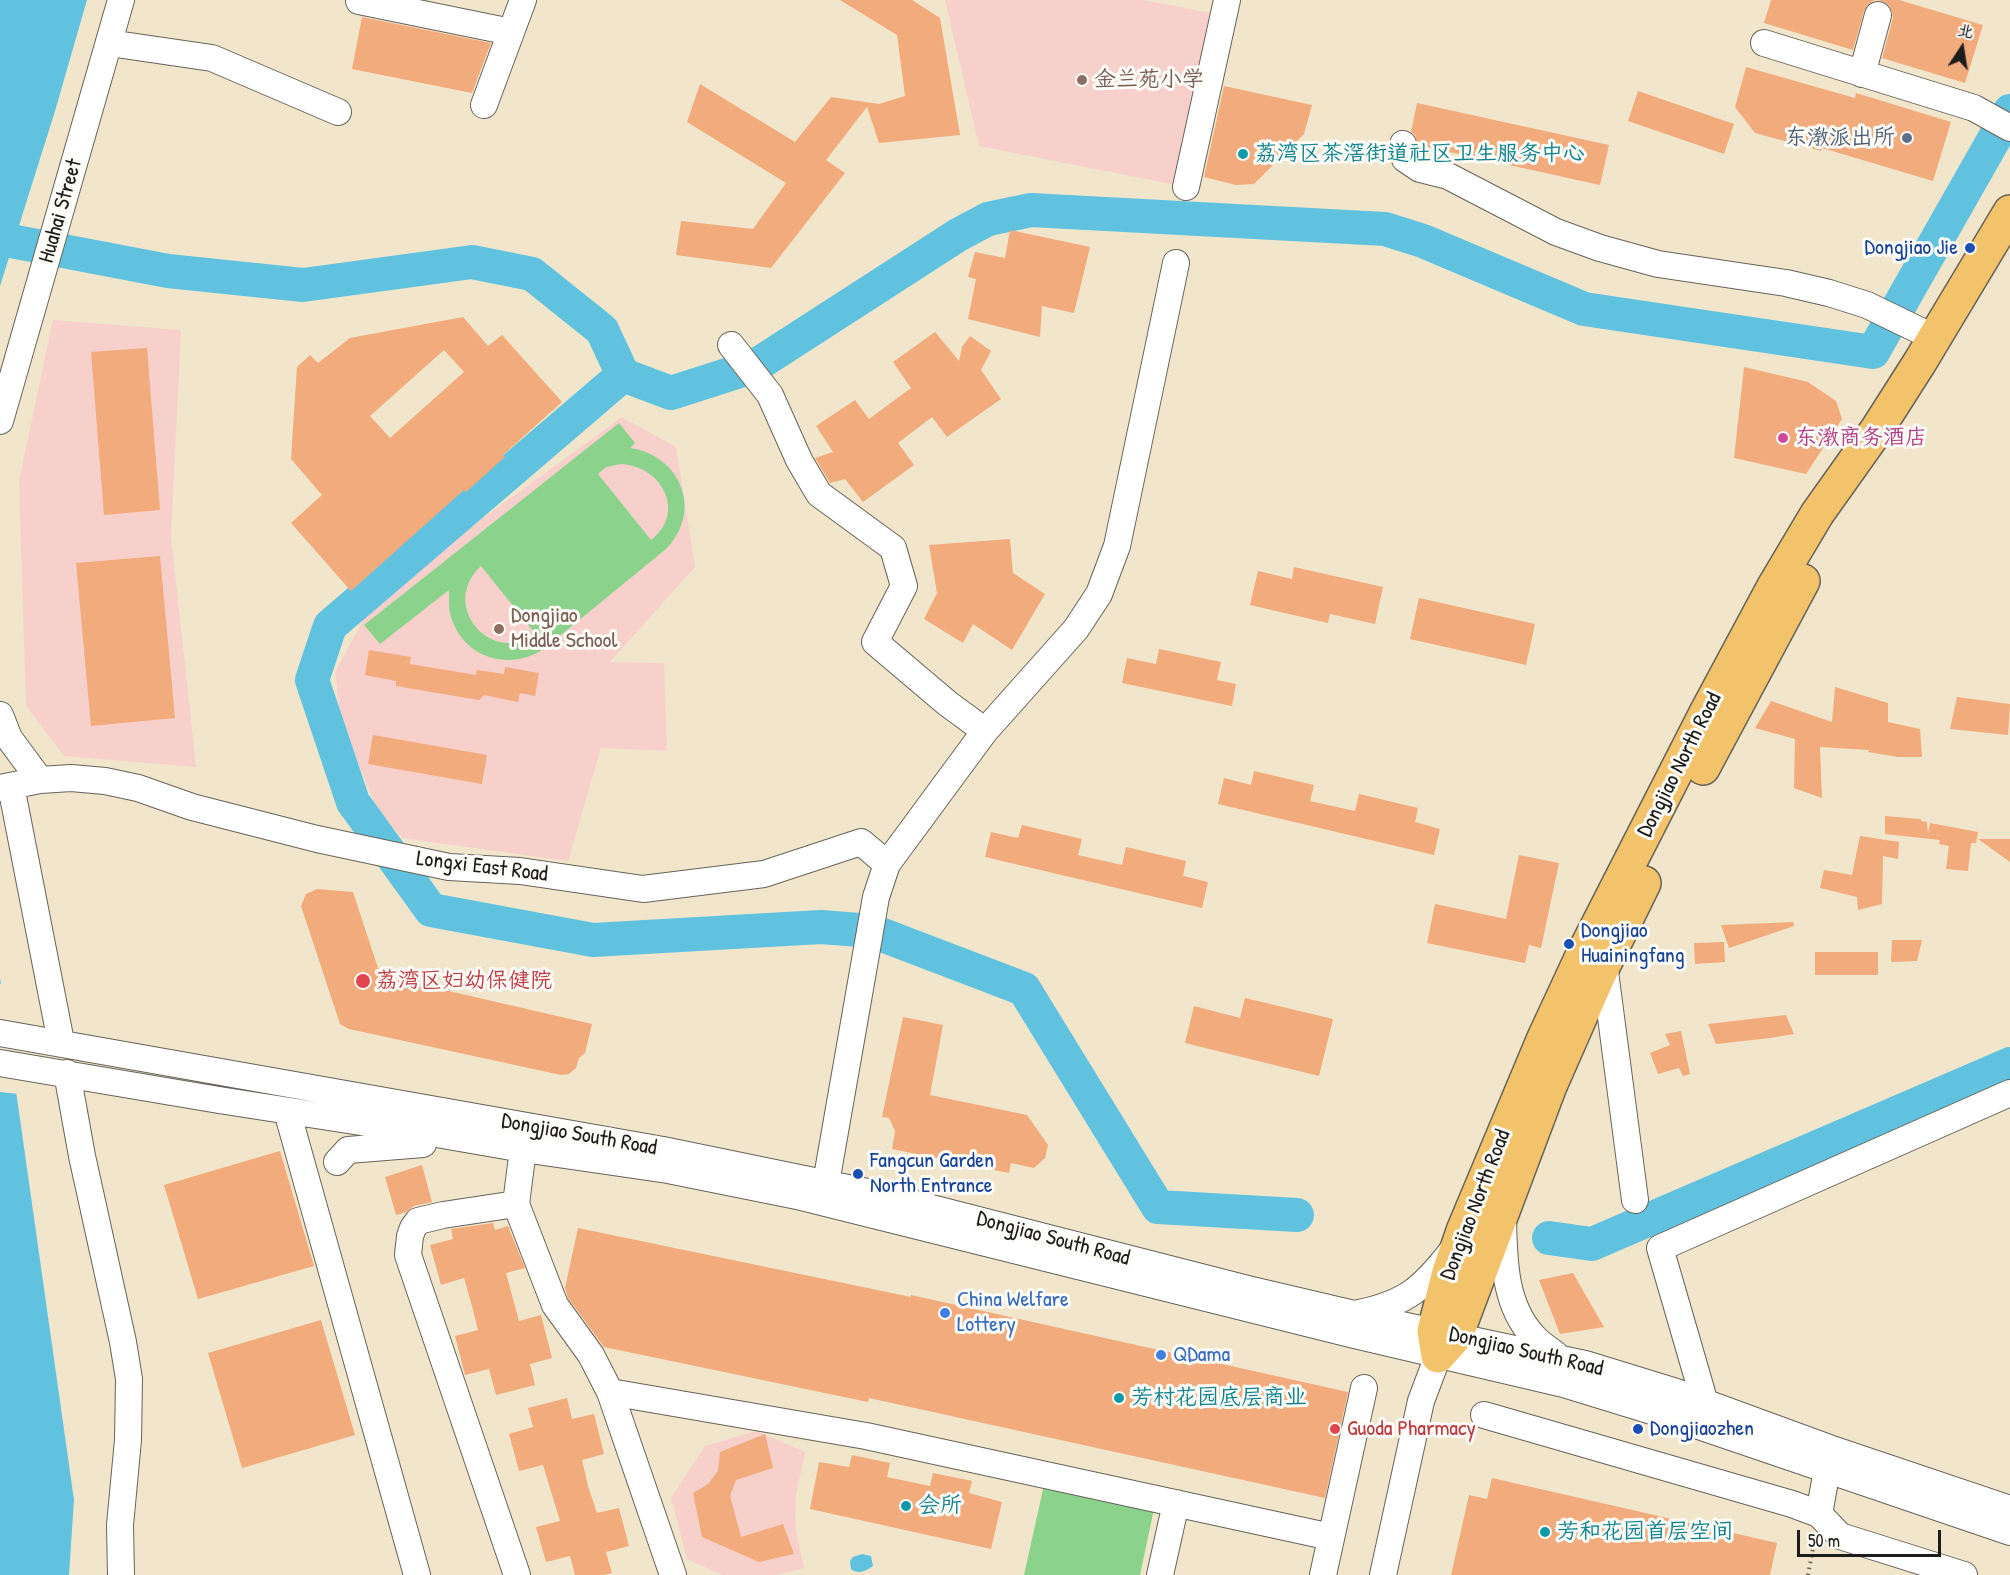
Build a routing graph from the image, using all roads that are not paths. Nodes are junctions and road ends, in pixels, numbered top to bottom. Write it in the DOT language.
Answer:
graph roads {
  1 [pos="121,0"];
  2 [pos="523,0"];
  3 [pos="1227,0"];
  4 [pos="359,1"];
  5 [pos="1878,15"];
  6 [pos="511,32"];
  7 [pos="1764,43"];
  8 [pos="109,44"];
  9 [pos="1862,74"];
  10 [pos="484,105"];
  11 [pos="338,112"];
  12 [pos="2010,128"];
  13 [pos="1403,144"];
  14 [pos="1186,187"];
  15 [pos="2010,212"];
  16 [pos="2010,252"];
  17 [pos="1176,263"];
  18 [pos="1922,331"];
  19 [pos="731,345"];
  20 [pos="0,421"];
  21 [pos="0,715"];
  22 [pos="985,731"];
  23 [pos="40,780"];
  24 [pos="6,787"];
  25 [pos="887,864"];
  26 [pos="1604,964"];
  27 [pos="0,1033"];
  28 [pos="51,1041"];
  29 [pos="0,1063"];
  30 [pos="58,1072"];
  31 [pos="2010,1093"];
  32 [pos="287,1111"];
  33 [pos="425,1132"];
  34 [pos="523,1149"];
  35 [pos="337,1162"];
  36 [pos="826,1183"];
  37 [pos="1635,1200"];
  38 [pos="516,1204"];
  39 [pos="1503,1213"];
  40 [pos="1460,1241"];
  41 [pos="1355,1314"];
  42 [pos="1443,1341"];
  43 [pos="1560,1358"];
  44 [pos="1364,1388"];
  45 [pos="610,1392"];
  46 [pos="1705,1403"];
  47 [pos="1484,1415"];
  48 [pos="1827,1470"];
  49 [pos="1176,1503"];
  50 [pos="2010,1509"];
  51 [pos="1819,1514"];
  52 [pos="2010,1532"];
  53 [pos="1331,1537"];
  54 [pos="121,1575"];
  55 [pos="417,1575"];
  56 [pos="517,1575"];
  57 [pos="673,1575"];
  58 [pos="1160,1575"];
  59 [pos="1323,1575"];
  60 [pos="1383,1575"];
  61 [pos="1964,1575"];
  1 -- 8 [label="street, Huahai Street"];
  2 -- 6 [label="street"];
  3 -- 14 [label="street"];
  4 -- 6 [label="street"];
  5 -- 9 [label="street"];
  6 -- 10 [label="street"];
  7 -- 9 [label="street"];
  8 -- 11 [label="street"];
  8 -- 20 [label="street, Huahai Street"];
  9 -- 12 [label="street"];
  13 -- 18 [label="street"];
  15 -- 18 [label="main road, Dongjiao North Road"];
  16 -- 26 [label="main road, Dongjiao North Road"];
  17 -- 22 [label="street"];
  18 -- 40 [label="main road, Dongjiao North Road"];
  19 -- 22 [label="street"];
  21 -- 23 [label="street"];
  22 -- 25 [label="street"];
  23 -- 24 [label="street, Longxi East Road"];
  23 -- 25 [label="street, Longxi East Road"];
  24 -- 28 [label="street"];
  25 -- 36 [label="street"];
  26 -- 37 [label="street"];
  26 -- 39 [label="main road, Dongjiao North Road"];
  27 -- 28 [label="street, Dongjiao South Road"];
  28 -- 36 [label="street, Dongjiao South Road"];
  29 -- 30 [label="street, Dongjiao South Road"];
  30 -- 32 [label="street, Dongjiao South Road"];
  30 -- 54 [label="street"];
  31 -- 46 [label="street"];
  32 -- 33 [label="street, Dongjiao South Road"];
  32 -- 55 [label="street"];
  33 -- 34 [label="street, Dongjiao South Road"];
  33 -- 35 [label="street"];
  34 -- 38 [label="street"];
  34 -- 42 [label="street, Dongjiao South Road"];
  36 -- 41 [label="street, Dongjiao South Road"];
  38 -- 45 [label="street"];
  38 -- 56 [label="street"];
  39 -- 42 [label="main road, Dongjiao North Road"];
  39 -- 43 [label="street"];
  40 -- 41 [label="street"];
  40 -- 42 [label="main road, Dongjiao North Road"];
  41 -- 42 [label="street, Dongjiao South Road"];
  42 -- 43 [label="street, Dongjiao South Road"];
  42 -- 48 [label="street, Dongjiao South Road"];
  42 -- 60 [label="street, Dongjiao North Road"];
  43 -- 46 [label="street, Dongjiao South Road"];
  44 -- 53 [label="street"];
  45 -- 49 [label="street"];
  45 -- 57 [label="street"];
  46 -- 50 [label="street, Dongjiao South Road"];
  47 -- 51 [label="street"];
  48 -- 51 [label="street"];
  48 -- 52 [label="street, Dongjiao South Road"];
  49 -- 53 [label="street"];
  49 -- 58 [label="street"];
  51 -- 61 [label="street"];
  53 -- 59 [label="street"];
}
